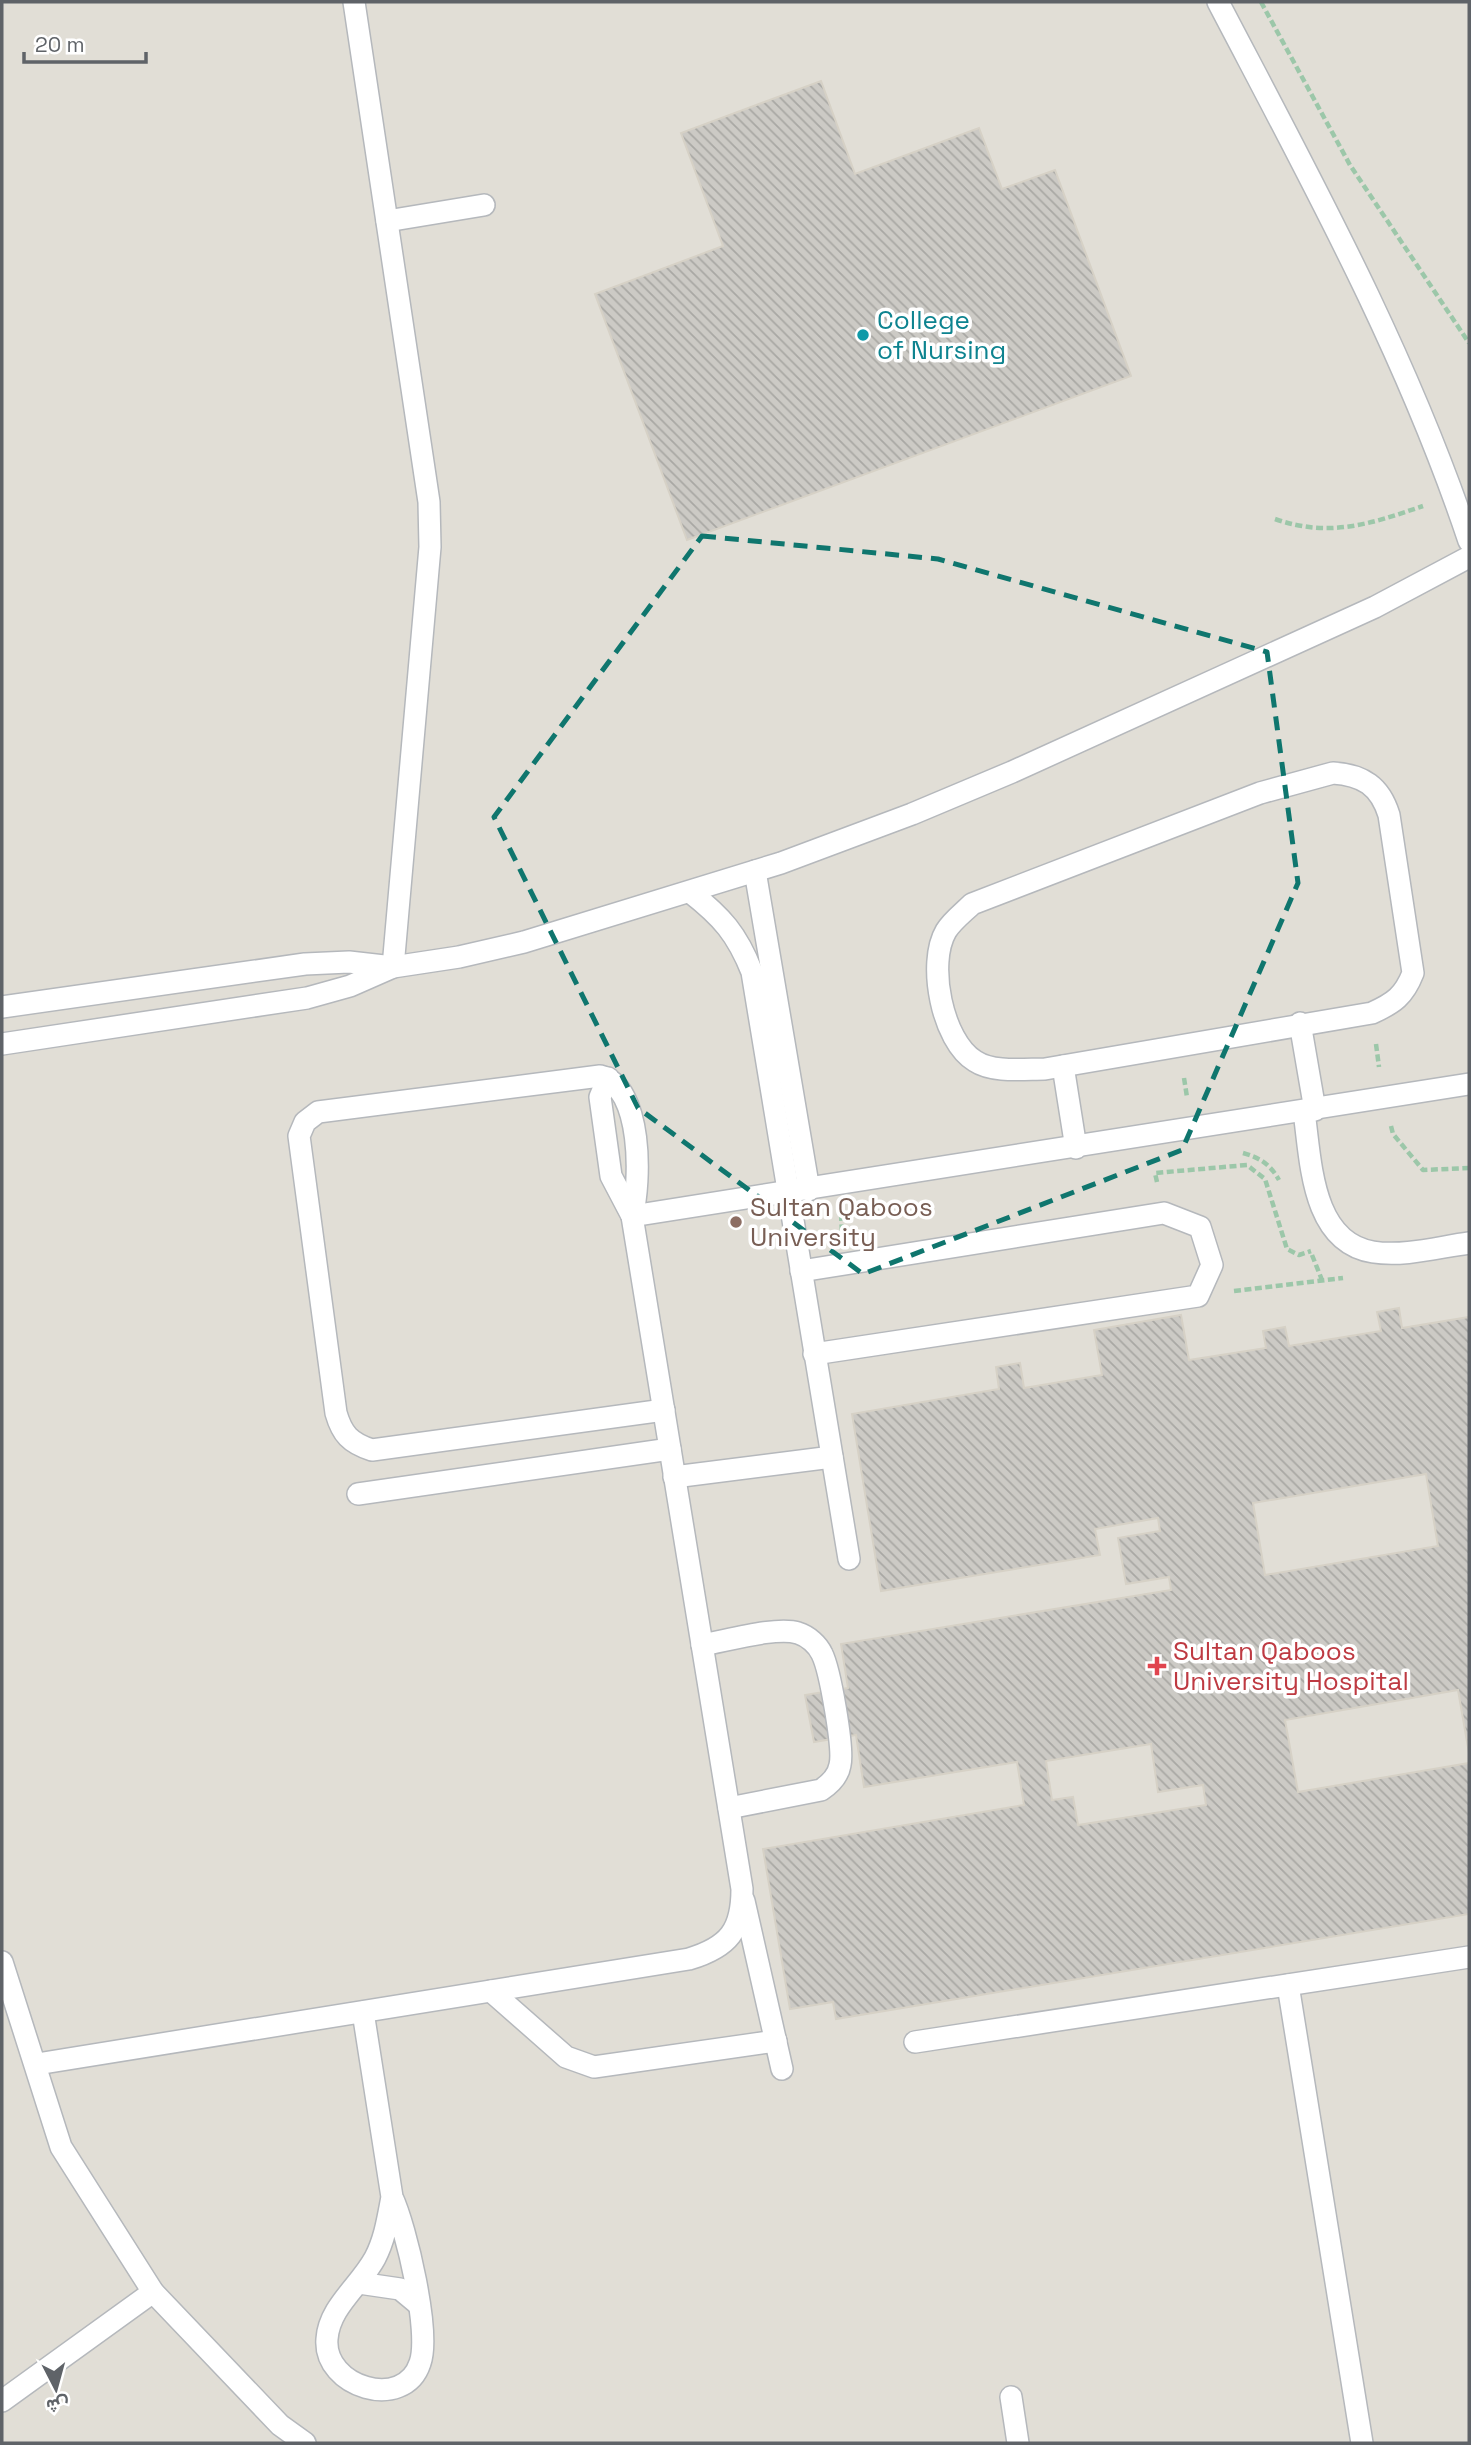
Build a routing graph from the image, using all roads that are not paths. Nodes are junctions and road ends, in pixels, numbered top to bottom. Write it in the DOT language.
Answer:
graph roads {
  1 [pos="354,2"];
  2 [pos="1218,2"];
  3 [pos="484,205"];
  4 [pos="387,221"];
  5 [pos="1469,541"];
  6 [pos="1469,557"];
  7 [pos="755,871"];
  8 [pos="690,892"];
  9 [pos="393,967"];
  10 [pos="2,1007"];
  11 [pos="1300,1023"];
  12 [pos="2,1044"];
  13 [pos="1063,1066"];
  14 [pos="1469,1084"];
  15 [pos="1309,1111"];
  16 [pos="1076,1148"];
  17 [pos="798,1192"];
  18 [pos="632,1216"];
  19 [pos="1469,1243"];
  20 [pos="801,1272"];
  21 [pos="814,1354"];
  22 [pos="664,1410"];
  23 [pos="670,1449"];
  24 [pos="832,1457"];
  25 [pos="674,1477"];
  26 [pos="358,1494"];
  27 [pos="849,1559"];
  28 [pos="702,1644"];
  29 [pos="729,1808"];
  30 [pos="742,1889"];
  31 [pos="1469,1956"];
  32 [pos="2,1962"];
  33 [pos="1288,1985"];
  34 [pos="491,1991"];
  35 [pos="363,2012"];
  36 [pos="776,2041"];
  37 [pos="915,2042"];
  38 [pos="37,2064"];
  39 [pos="782,2069"];
  40 [pos="392,2197"];
  41 [pos="359,2283"];
  42 [pos="153,2292"];
  43 [pos="418,2304"];
  44 [pos="1011,2397"];
  45 [pos="2,2401"];
  46 [pos="305,2443"];
  47 [pos="1018,2443"];
  48 [pos="1362,2443"];
  1 -- 4 [label="lane"];
  2 -- 5 [label="lane"];
  3 -- 4 [label="lane"];
  4 -- 9 [label="lane"];
  6 -- 7 [label="lane"];
  7 -- 8 [label="lane"];
  7 -- 17 [label="lane"];
  8 -- 9 [label="lane"];
  8 -- 17 [label="lane"];
  9 -- 10 [label="lane"];
  9 -- 12 [label="lane"];
  11 -- 13 [label="lane"];
  11 -- 13 [label="lane"];
  11 -- 15 [label="lane"];
  13 -- 16 [label="lane"];
  14 -- 15 [label="lane"];
  15 -- 16 [label="lane"];
  15 -- 19 [label="lane"];
  16 -- 17 [label="lane"];
  17 -- 18 [label="lane"];
  17 -- 20 [label="lane"];
  18 -- 22 [label="lane"];
  18 -- 22 [label="lane"];
  20 -- 21 [label="lane"];
  20 -- 21 [label="lane"];
  21 -- 24 [label="lane"];
  22 -- 23 [label="lane"];
  23 -- 25 [label="lane"];
  23 -- 26 [label="lane"];
  24 -- 25 [label="lane"];
  24 -- 27 [label="lane"];
  25 -- 28 [label="lane"];
  28 -- 29 [label="lane"];
  28 -- 29 [label="lane"];
  29 -- 30 [label="lane"];
  30 -- 34 [label="lane"];
  30 -- 36 [label="lane"];
  31 -- 33 [label="lane"];
  32 -- 38 [label="lane"];
  33 -- 37 [label="lane"];
  33 -- 48 [label="lane"];
  34 -- 35 [label="lane"];
  34 -- 36 [label="lane"];
  35 -- 38 [label="lane"];
  35 -- 40 [label="lane"];
  36 -- 39 [label="lane"];
  38 -- 42 [label="lane"];
  40 -- 41 [label="lane"];
  40 -- 43 [label="lane"];
  41 -- 43 [label="lane"];
  41 -- 43 [label="lane"];
  42 -- 45 [label="lane"];
  42 -- 46 [label="lane"];
  44 -- 47 [label="lane"];
}
